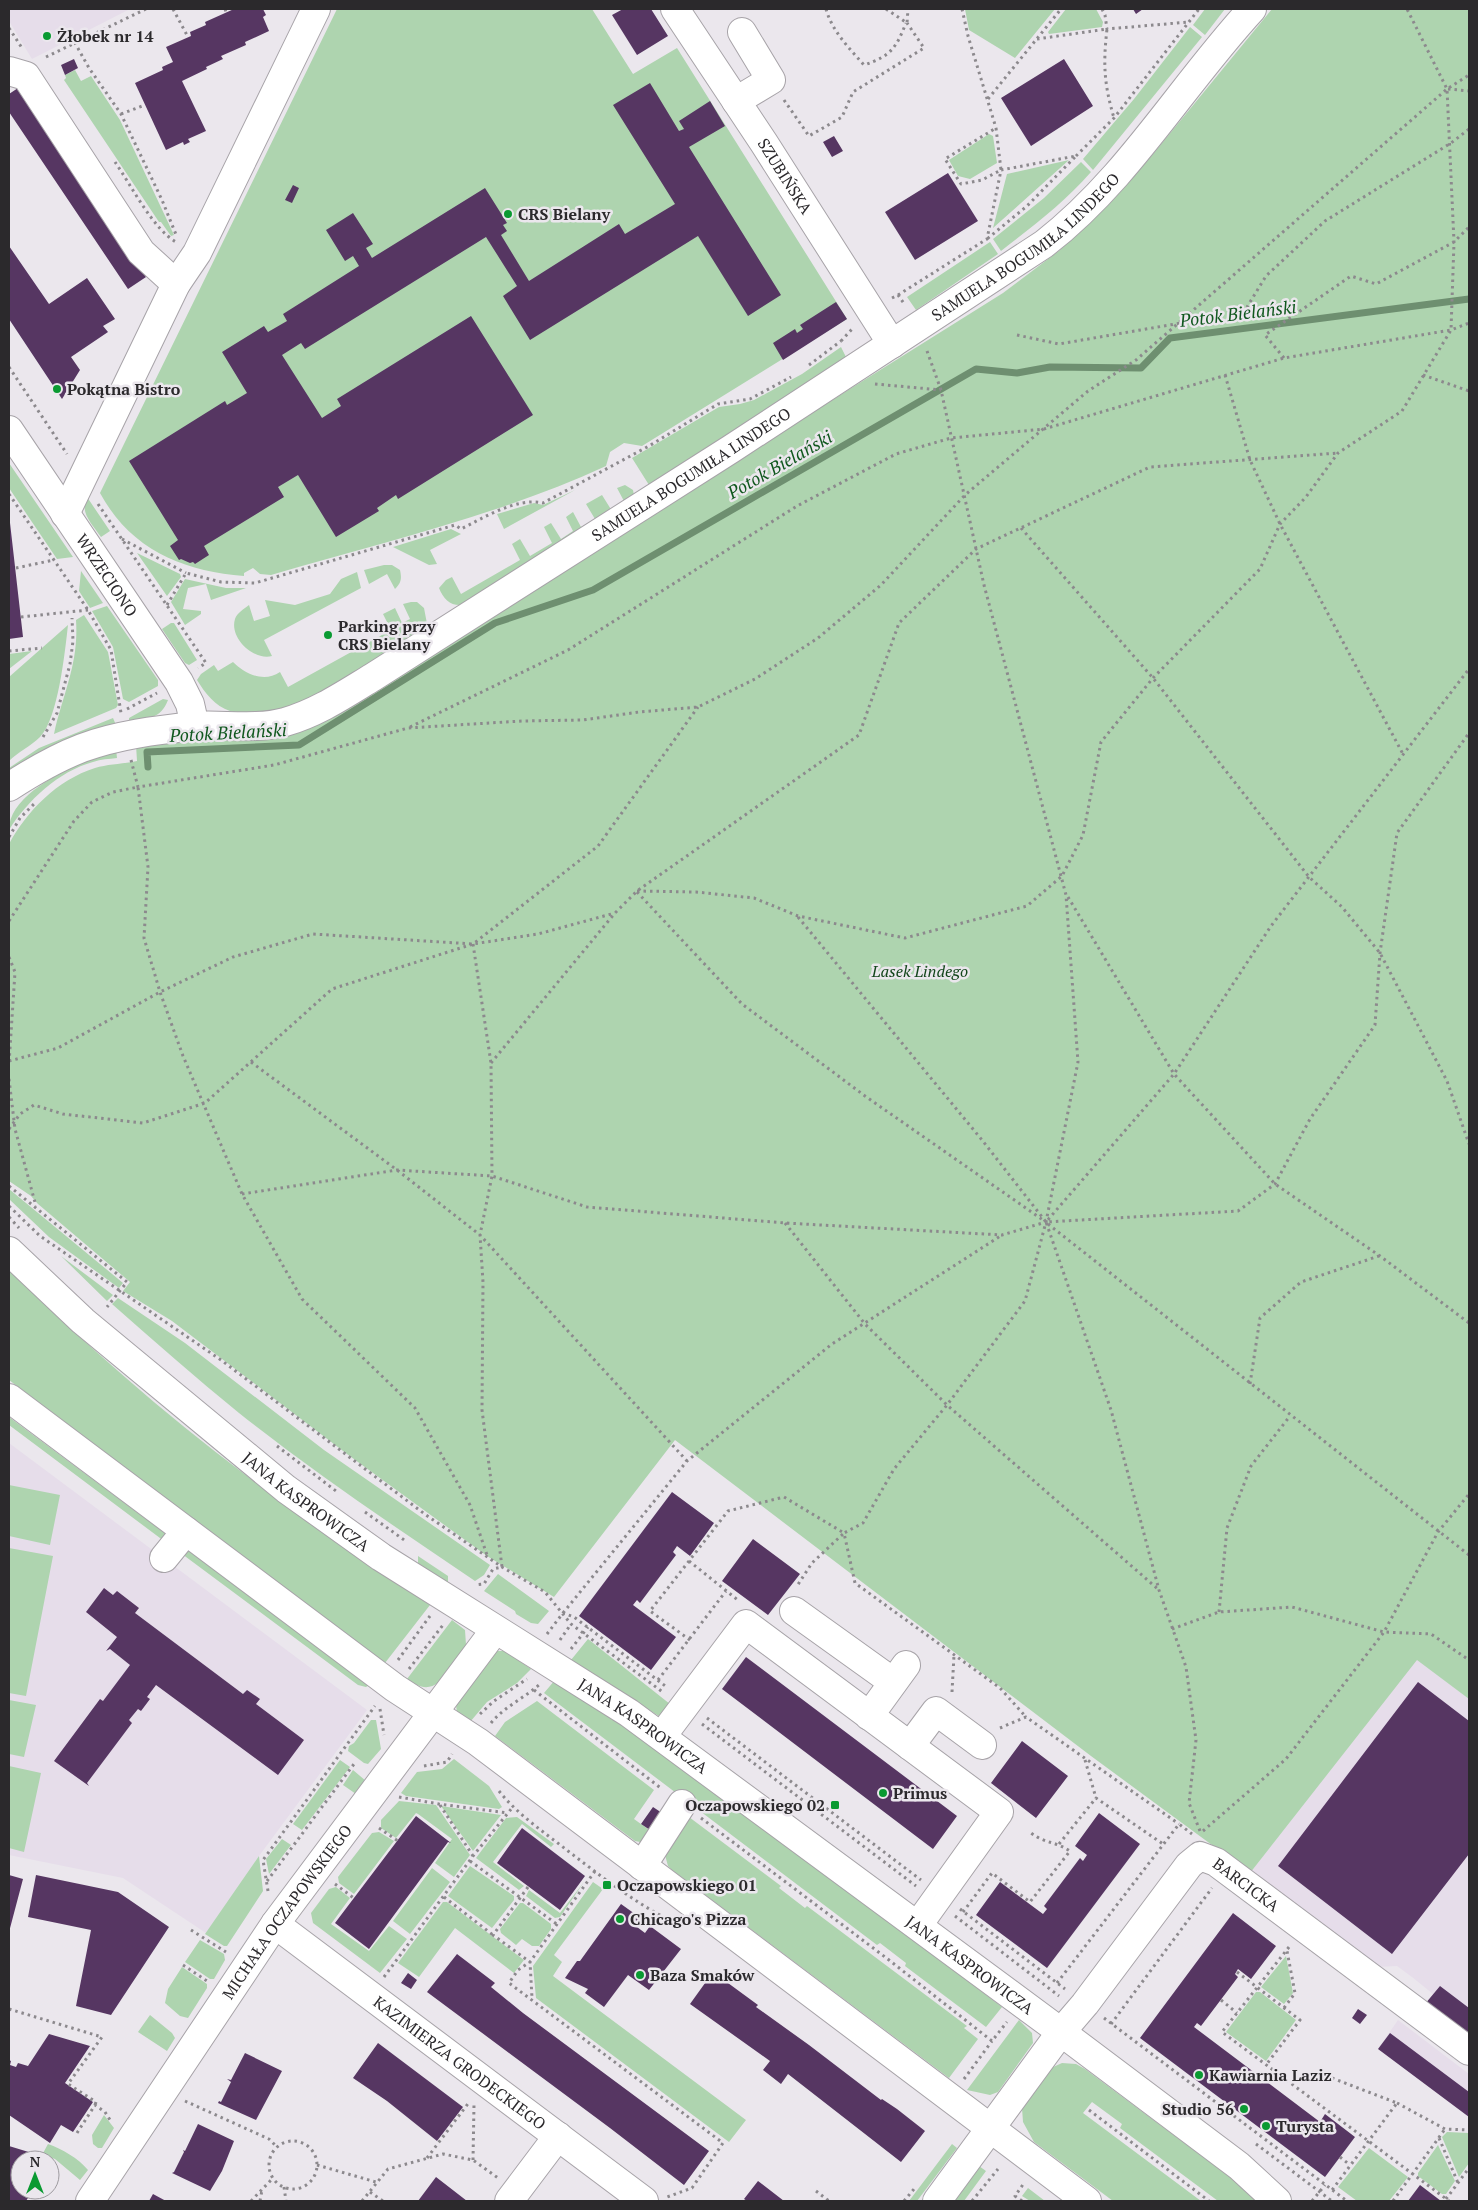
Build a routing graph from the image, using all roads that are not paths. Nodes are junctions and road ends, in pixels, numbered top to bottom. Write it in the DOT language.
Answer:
graph roads {
  1 [pos="316,9"];
  2 [pos="675,9"];
  3 [pos="1252,9"];
  4 [pos="742,32"];
  5 [pos="9,71"];
  6 [pos="736,101"];
  7 [pos="176,284"];
  8 [pos="892,344"];
  9 [pos="9,430"];
  10 [pos="65,514"];
  11 [pos="195,726"];
  12 [pos="33,772"];
  13 [pos="9,787"];
  14 [pos="9,810"];
  15 [pos="9,1251"];
  16 [pos="9,1398"];
  17 [pos="186,1531"];
  18 [pos="164,1558"];
  19 [pos="794,1600"];
  20 [pos="494,1630"];
  21 [pos="433,1712"];
  22 [pos="869,1716"];
  23 [pos="662,1736"];
  24 [pos="991,1736"];
  25 [pos="910,1746"];
  26 [pos="682,1804"];
  27 [pos="642,1866"];
  28 [pos="275,1924"];
  29 [pos="918,1925"];
  30 [pos="1061,2032"];
  31 [pos="1469,2052"];
  32 [pos="991,2130"];
  33 [pos="558,2136"];
  34 [pos="504,2190"];
  35 [pos="655,2199"];
  36 [pos="90,2201"];
  37 [pos="937,2201"];
  38 [pos="1087,2201"];
  39 [pos="1277,2201"];
  1 -- 7 [label="street"];
  2 -- 6 [label="street, SZUBIŃSKA"];
  3 -- 8 [label="street, SAMUELA BOGUMIŁA LINDEGO"];
  4 -- 6 [label="street"];
  5 -- 7 [label="street"];
  6 -- 8 [label="street, SZUBIŃSKA"];
  7 -- 10 [label="street"];
  8 -- 11 [label="street, SAMUELA BOGUMIŁA LINDEGO"];
  9 -- 10 [label="street, WRZECIONO"];
  10 -- 11 [label="street, WRZECIONO"];
  11 -- 12 [label="street, SAMUELA BOGUMIŁA LINDEGO"];
  12 -- 13 [label="street, SAMUELA BOGUMIŁA LINDEGO"];
  12 -- 14 [label="street"];
  15 -- 20 [label="street, JANA KASPROWICZA"];
  16 -- 17 [label="street"];
  17 -- 18 [label="street"];
  17 -- 21 [label="street"];
  19 -- 22 [label="street"];
  20 -- 21 [label="street, MICHAŁA OCZAPOWSKIEGO"];
  20 -- 23 [label="street, JANA KASPROWICZA"];
  21 -- 27 [label="street"];
  21 -- 28 [label="street, MICHAŁA OCZAPOWSKIEGO"];
  22 -- 23 [label="street"];
  22 -- 25 [label="street"];
  23 -- 29 [label="street, JANA KASPROWICZA"];
  24 -- 25 [label="street"];
  25 -- 29 [label="street"];
  26 -- 27 [label="street"];
  27 -- 32 [label="street"];
  28 -- 33 [label="street, KAZIMIERZA GRODECKIEGO"];
  28 -- 36 [label="street, MICHAŁA OCZAPOWSKIEGO"];
  29 -- 30 [label="street, JANA KASPROWICZA"];
  30 -- 31 [label="street, BARCICKA"];
  30 -- 32 [label="street, BARCICKA"];
  30 -- 39 [label="street, JANA KASPROWICZA"];
  32 -- 37 [label="street, BARCICKA"];
  32 -- 38 [label="street"];
  33 -- 34 [label="street"];
  33 -- 35 [label="street, KAZIMIERZA GRODECKIEGO"];
}
